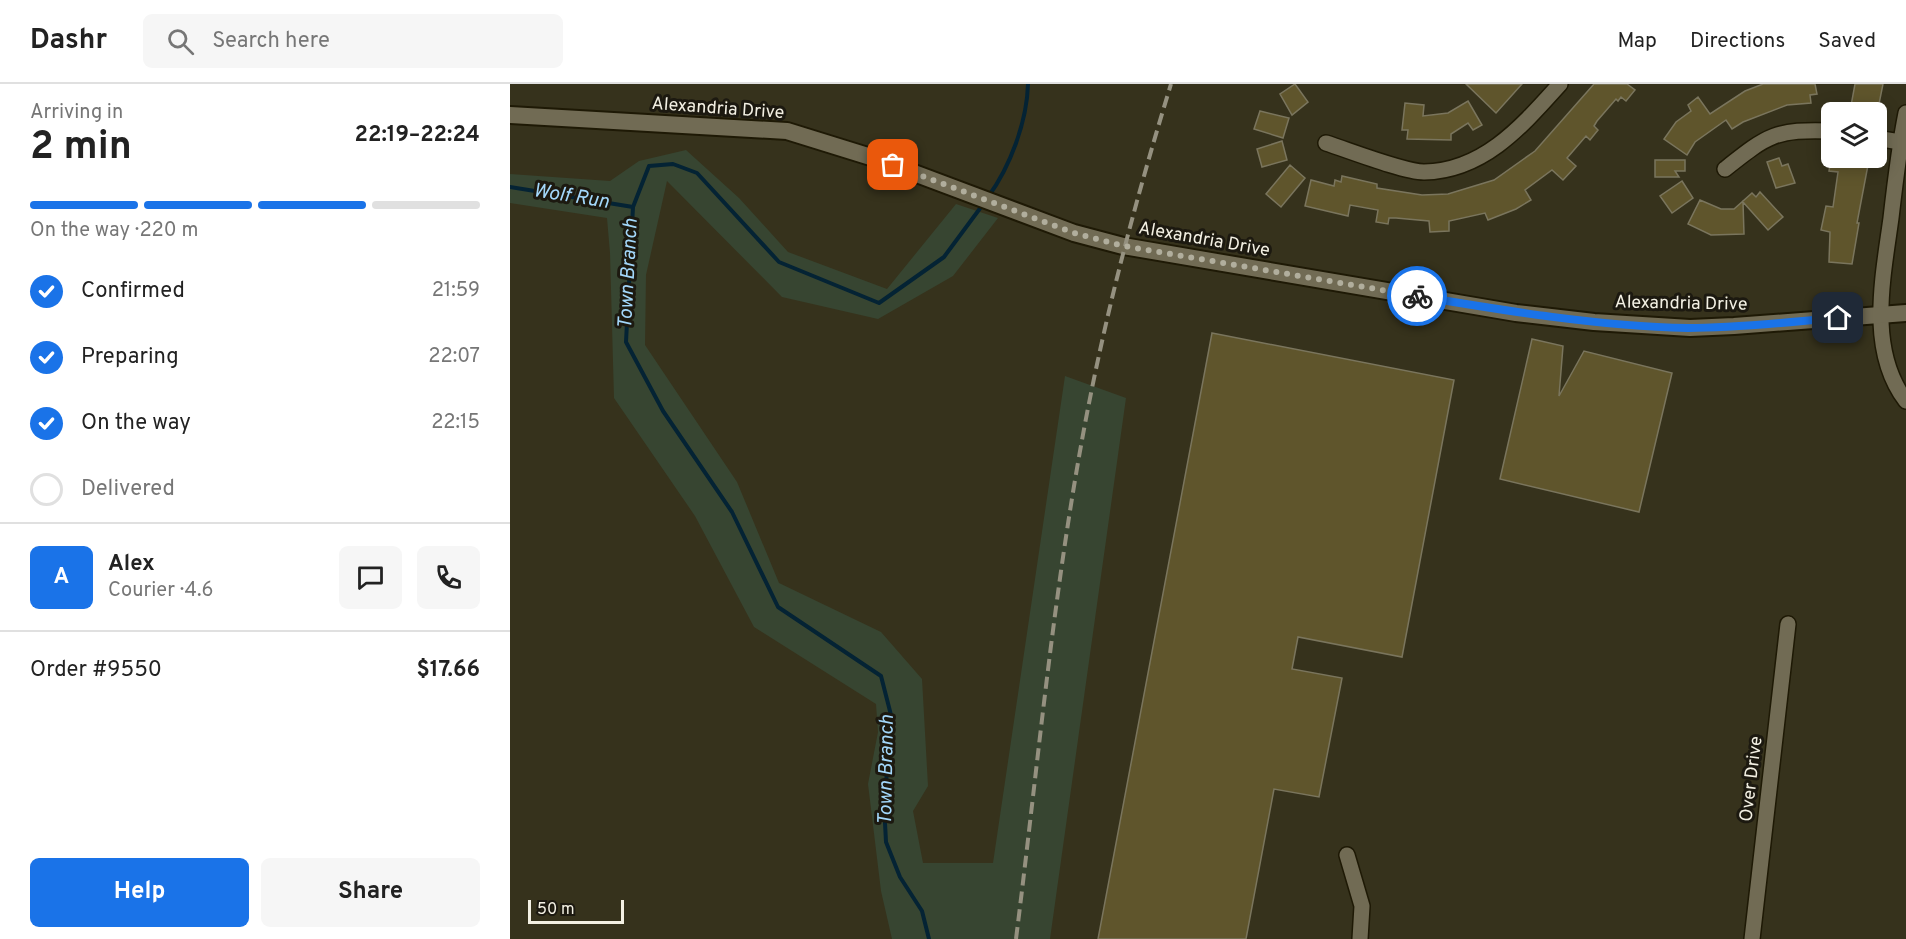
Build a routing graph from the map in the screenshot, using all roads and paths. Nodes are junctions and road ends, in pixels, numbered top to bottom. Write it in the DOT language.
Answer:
graph roads {
  1 [pos="1560,84"];
  2 [pos="1906,113"];
  3 [pos="510,116"];
  4 [pos="1821,131"];
  5 [pos="1887,140"];
  6 [pos="1900,142"];
  7 [pos="1326,143"];
  8 [pos="1725,169"];
  9 [pos="1906,313"];
  10 [pos="1880,315"];
  11 [pos="1906,401"];
  12 [pos="1788,624"];
  13 [pos="1347,855"];
  14 [pos="1360,939"];
  15 [pos="1752,939"];
  1 -- 7 [label="street"];
  2 -- 6 [label="street"];
  3 -- 10 [label="street, Alexandria Drive"];
  4 -- 8 [label="street"];
  5 -- 6 [label="street"];
  6 -- 10 [label="street"];
  9 -- 10 [label="street, Alexandria Drive"];
  10 -- 11 [label="street"];
  12 -- 15 [label="street, Over Drive"];
  13 -- 14 [label="street"];
}
